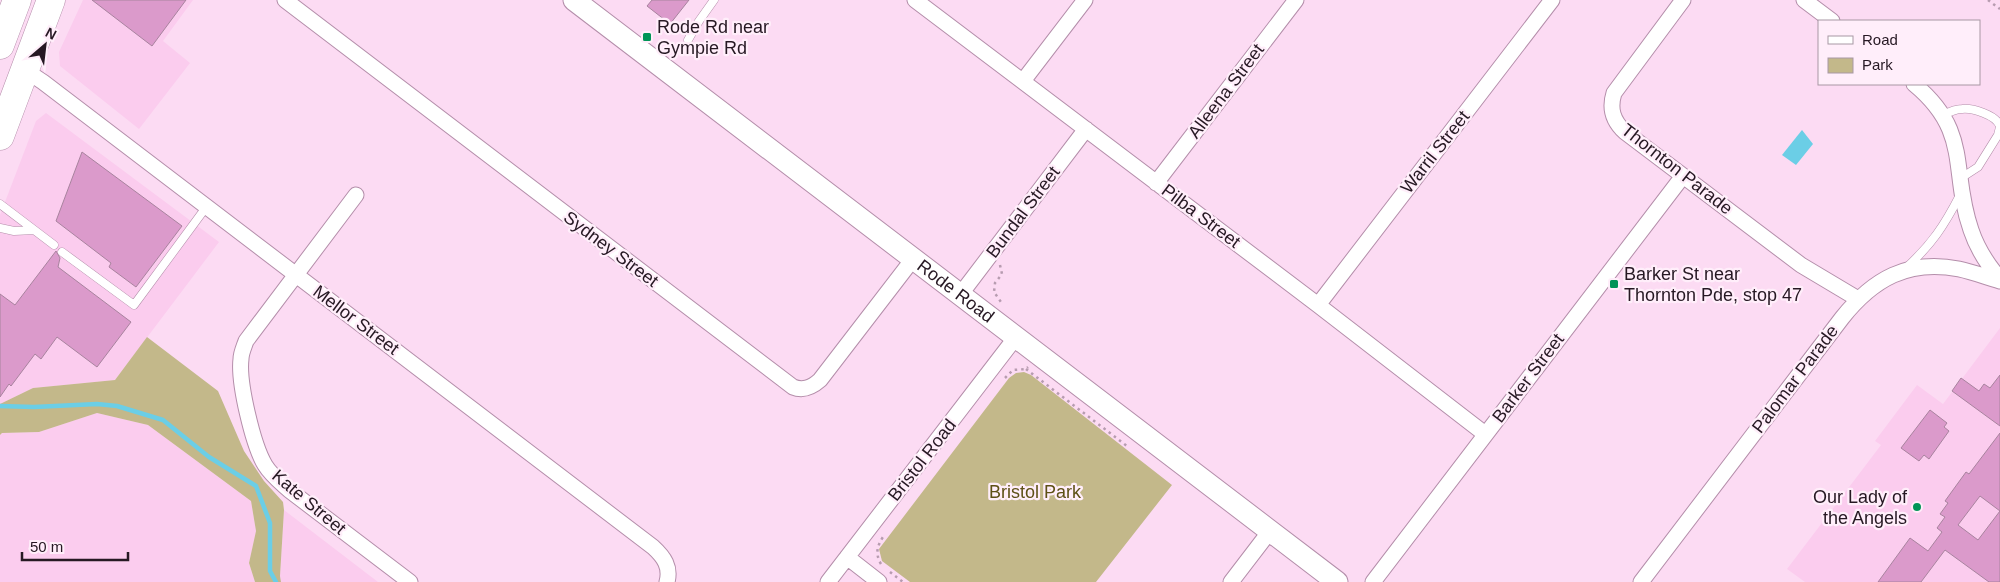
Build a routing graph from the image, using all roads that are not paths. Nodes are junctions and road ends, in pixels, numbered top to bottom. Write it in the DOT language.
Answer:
graph roads {
  1 [pos="17,0"];
  2 [pos="51,0"];
  3 [pos="285,0"];
  4 [pos="574,0"];
  5 [pos="714,0"];
  6 [pos="915,0"];
  7 [pos="1084,0"];
  8 [pos="1296,0"];
  9 [pos="1552,0"];
  10 [pos="1804,0"];
  11 [pos="1675,3"];
  12 [pos="1831,20"];
  13 [pos="688,40"];
  14 [pos="0,45"];
  15 [pos="25,70"];
  16 [pos="1023,81"];
  17 [pos="1915,85"];
  18 [pos="1943,115"];
  19 [pos="2000,127"];
  20 [pos="1086,129"];
  21 [pos="0,136"];
  22 [pos="1682,176"];
  23 [pos="1156,183"];
  24 [pos="1962,184"];
  25 [pos="356,195"];
  26 [pos="0,204"];
  27 [pos="207,206"];
  28 [pos="0,228"];
  29 [pos="34,230"];
  30 [pos="54,245"];
  31 [pos="62,252"];
  32 [pos="913,259"];
  33 [pos="1903,271"];
  34 [pos="296,274"];
  35 [pos="2000,280"];
  36 [pos="960,295"];
  37 [pos="1858,299"];
  38 [pos="1318,305"];
  39 [pos="1016,337"];
  40 [pos="1485,434"];
  41 [pos="1270,531"];
  42 [pos="847,557"];
  43 [pos="410,582"];
  44 [pos="667,582"];
  45 [pos="828,582"];
  46 [pos="880,582"];
  47 [pos="1230,582"];
  48 [pos="1337,582"];
  49 [pos="1373,582"];
  50 [pos="1641,582"];
  1 -- 14 [label="highway"];
  2 -- 15 [label="highway"];
  3 -- 32 [label="street, Sydney Street"];
  4 -- 32 [label="main road, Rode Road"];
  5 -- 13 [label="lane"];
  6 -- 16 [label="street, Pilba Street"];
  7 -- 16 [label="street"];
  8 -- 23 [label="street, Alleena Street"];
  9 -- 38 [label="street, Warril Street"];
  10 -- 12 [label="street"];
  11 -- 22 [label="street, Thornton Parade"];
  15 -- 21 [label="highway"];
  15 -- 27 [label="street, Mellor Street"];
  16 -- 20 [label="street, Pilba Street"];
  17 -- 18 [label="street"];
  18 -- 19 [label="lane"];
  18 -- 24 [label="street"];
  19 -- 24 [label="lane"];
  20 -- 23 [label="street, Pilba Street"];
  20 -- 36 [label="street, Bundal Street"];
  22 -- 37 [label="street, Thornton Parade"];
  22 -- 40 [label="street, Barker Street"];
  23 -- 38 [label="street, Pilba Street"];
  24 -- 33 [label="lane"];
  24 -- 35 [label="street"];
  25 -- 34 [label="street, Kate Street"];
  26 -- 29 [label="lane"];
  27 -- 31 [label="lane"];
  27 -- 34 [label="street, Mellor Street"];
  28 -- 29 [label="lane"];
  29 -- 30 [label="lane"];
  32 -- 36 [label="main road, Rode Road"];
  33 -- 35 [label="street, Palomar Parade"];
  33 -- 37 [label="street, Palomar Parade"];
  34 -- 43 [label="street, Kate Street"];
  34 -- 44 [label="street, Mellor Street"];
  36 -- 39 [label="main road, Rode Road"];
  37 -- 50 [label="street, Palomar Parade"];
  38 -- 40 [label="street, Pilba Street"];
  39 -- 41 [label="main road, Rode Road"];
  39 -- 42 [label="street, Bristol Road"];
  40 -- 49 [label="street, Barker Street"];
  41 -- 47 [label="street"];
  41 -- 48 [label="main road, Rode Road"];
  42 -- 45 [label="street, Bristol Road"];
  42 -- 46 [label="street"];
}
